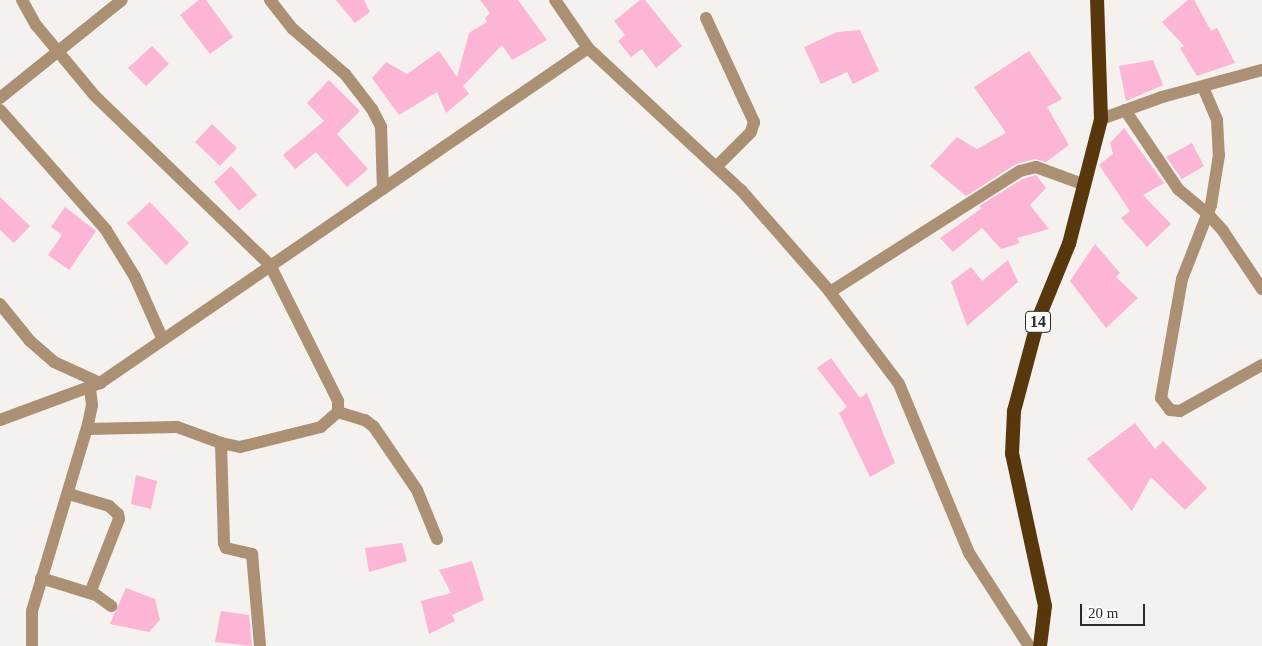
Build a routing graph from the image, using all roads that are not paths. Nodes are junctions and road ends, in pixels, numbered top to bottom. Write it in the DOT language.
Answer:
graph roads {
  1 [pos="22,0"];
  2 [pos="122,0"];
  3 [pos="270,0"];
  4 [pos="556,0"];
  5 [pos="1097,0"];
  6 [pos="706,18"];
  7 [pos="588,48"];
  8 [pos="58,52"];
  9 [pos="1262,70"];
  10 [pos="1203,87"];
  11 [pos="0,98"];
  12 [pos="0,110"];
  13 [pos="1126,110"];
  14 [pos="1101,119"];
  15 [pos="716,166"];
  16 [pos="1085,185"];
  17 [pos="383,189"];
  18 [pos="1207,213"];
  19 [pos="270,265"];
  20 [pos="1262,289"];
  21 [pos="830,292"];
  22 [pos="0,304"];
  23 [pos="162,338"];
  24 [pos="1262,365"];
  25 [pos="95,386"];
  26 [pos="338,412"];
  27 [pos="0,420"];
  28 [pos="87,426"];
  29 [pos="221,443"];
  30 [pos="69,494"];
  31 [pos="437,539"];
  32 [pos="41,578"];
  33 [pos="90,593"];
  34 [pos="111,606"];
  35 [pos="32,646"];
  36 [pos="260,646"];
  37 [pos="1029,646"];
  38 [pos="1040,646"];
  1 -- 8 [label="street"];
  2 -- 8 [label="street"];
  3 -- 17 [label="street"];
  4 -- 7 [label="street"];
  5 -- 14 [label="highway, 14"];
  6 -- 15 [label="street"];
  7 -- 15 [label="street"];
  7 -- 17 [label="street"];
  8 -- 11 [label="street"];
  8 -- 19 [label="street"];
  9 -- 10 [label="street"];
  10 -- 13 [label="street"];
  10 -- 18 [label="street"];
  12 -- 23 [label="street"];
  13 -- 14 [label="street"];
  13 -- 18 [label="street"];
  14 -- 16 [label="highway, 14"];
  15 -- 21 [label="street"];
  16 -- 21 [label="street"];
  16 -- 38 [label="highway, 14"];
  17 -- 19 [label="street"];
  18 -- 20 [label="street"];
  18 -- 24 [label="street"];
  19 -- 23 [label="street"];
  19 -- 26 [label="street"];
  21 -- 37 [label="street"];
  22 -- 25 [label="street"];
  23 -- 25 [label="street"];
  25 -- 27 [label="street"];
  25 -- 28 [label="street"];
  26 -- 29 [label="street"];
  26 -- 31 [label="street"];
  28 -- 29 [label="street"];
  28 -- 30 [label="street"];
  29 -- 36 [label="street"];
  30 -- 32 [label="street"];
  30 -- 33 [label="street"];
  32 -- 33 [label="street"];
  32 -- 35 [label="street"];
  33 -- 34 [label="street"];
}
